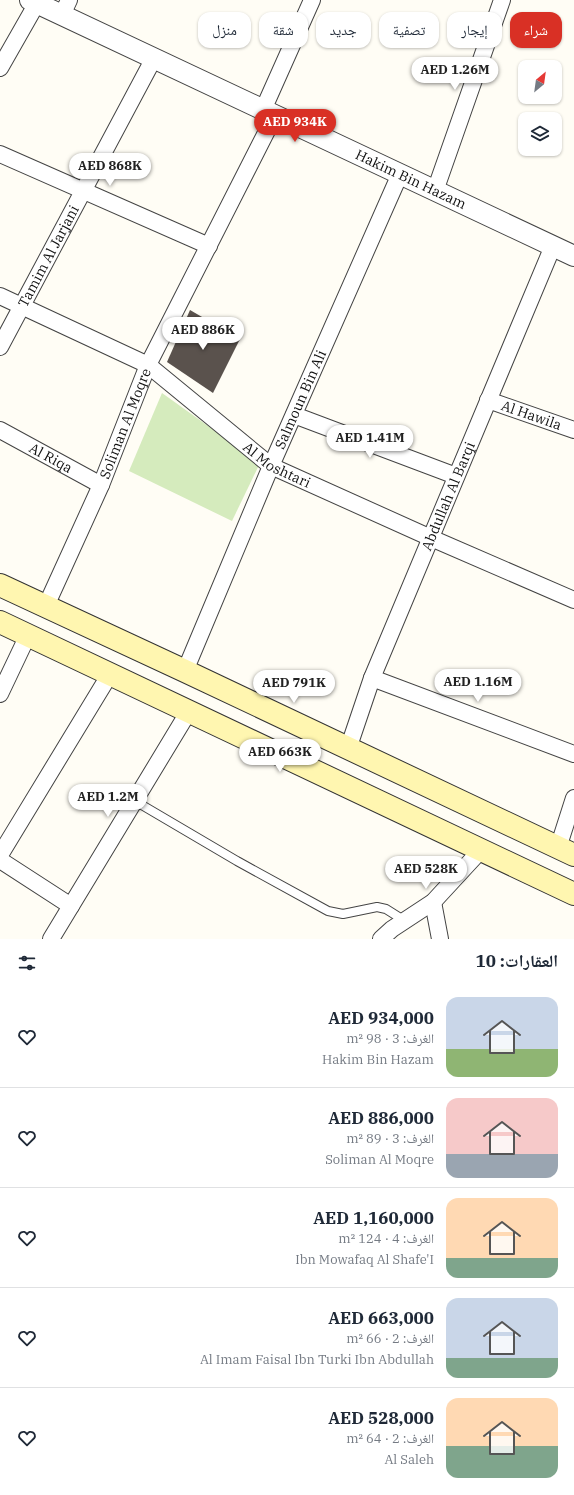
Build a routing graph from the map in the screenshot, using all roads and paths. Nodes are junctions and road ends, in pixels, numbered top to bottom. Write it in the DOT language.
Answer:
graph roads {
  1 [pos="312,0"];
  2 [pos="502,0"];
  3 [pos="34,2"];
  4 [pos="65,7"];
  5 [pos="154,58"];
  6 [pos="0,68"];
  7 [pos="269,113"];
  8 [pos="0,154"];
  9 [pos="400,174"];
  10 [pos="84,191"];
  11 [pos="435,191"];
  12 [pos="208,246"];
  13 [pos="553,246"];
  14 [pos="574,256"];
  15 [pos="0,296"];
  16 [pos="22,306"];
  17 [pos="0,347"];
  18 [pos="148,365"];
  19 [pos="488,400"];
  20 [pos="294,415"];
  21 [pos="0,430"];
  22 [pos="574,430"];
  23 [pos="271,466"];
  24 [pos="456,476"];
  25 [pos="101,485"];
  26 [pos="431,538"];
  27 [pos="0,585"];
  28 [pos="574,600"];
  29 [pos="46,606"];
  30 [pos="0,622"];
  31 [pos="28,635"];
  32 [pos="186,671"];
  33 [pos="110,674"];
  34 [pos="372,678"];
  35 [pos="0,694"];
  36 [pos="189,711"];
  37 [pos="348,749"];
  38 [pos="574,754"];
  39 [pos="574,798"];
  40 [pos="135,801"];
  41 [pos="481,850"];
  42 [pos="566,852"];
  43 [pos="0,855"];
  44 [pos="0,860"];
  45 [pos="574,894"];
  46 [pos="433,902"];
  47 [pos="71,906"];
  48 [pos="405,921"];
  49 [pos="51,939"];
  50 [pos="381,939"];
  51 [pos="440,939"];
  1 -- 7 [label="street, Soliman Al Moqre"];
  2 -- 11 [label="street"];
  3 -- 4 [label="street, Hakim Bin Hazam"];
  3 -- 6 [label="street"];
  4 -- 5 [label="street, Hakim Bin Hazam"];
  5 -- 7 [label="street, Hakim Bin Hazam"];
  5 -- 10 [label="street, Tamim Al Jarjani"];
  7 -- 9 [label="street, Hakim Bin Hazam"];
  7 -- 12 [label="street, Soliman Al Moqre"];
  8 -- 10 [label="street"];
  9 -- 11 [label="street, Hakim Bin Hazam"];
  9 -- 20 [label="street, Salmoun Bin Ali"];
  10 -- 12 [label="street"];
  10 -- 16 [label="street, Tamim Al Jarjani"];
  11 -- 13 [label="street, Hakim Bin Hazam"];
  12 -- 18 [label="street, Soliman Al Moqre"];
  13 -- 14 [label="street, Hakim Bin Hazam"];
  13 -- 19 [label="street, Abdullah Al Barqi"];
  15 -- 16 [label="street, Al Moshtari"];
  16 -- 17 [label="street, Tamim Al Jarjani"];
  16 -- 18 [label="street, Al Moshtari"];
  18 -- 23 [label="street, Al Moshtari"];
  18 -- 25 [label="street, Soliman Al Moqre"];
  19 -- 22 [label="street, Al Hawila"];
  19 -- 24 [label="street, Abdullah Al Barqi"];
  20 -- 23 [label="street, Salmoun Bin Ali"];
  20 -- 24 [label="street"];
  21 -- 25 [label="street, Al Riqa"];
  23 -- 26 [label="street, Al Moshtari"];
  23 -- 32 [label="street, Salmoun Bin Ali"];
  24 -- 26 [label="street, Abdullah Al Barqi"];
  25 -- 29 [label="street, Soliman Al Moqre"];
  26 -- 28 [label="street, Al Moshtari"];
  26 -- 34 [label="street, Abdullah Al Barqi"];
  27 -- 29 [label="main road"];
  29 -- 32 [label="main road"];
  30 -- 31 [label="main road"];
  31 -- 33 [label="main road"];
  31 -- 35 [label="street"];
  32 -- 37 [label="main road"];
  33 -- 36 [label="main road"];
  33 -- 43 [label="street"];
  34 -- 37 [label="street, Abdullah Al Barqi"];
  34 -- 38 [label="street"];
  36 -- 40 [label="street"];
  36 -- 41 [label="main road"];
  37 -- 42 [label="main road"];
  39 -- 42 [label="street"];
  40 -- 47 [label="street"];
  40 -- 48 [label="lane"];
  41 -- 45 [label="main road"];
  41 -- 46 [label="street"];
  44 -- 47 [label="street"];
  46 -- 48 [label="street"];
  46 -- 51 [label="street"];
  47 -- 49 [label="street"];
  48 -- 50 [label="street"];
}
